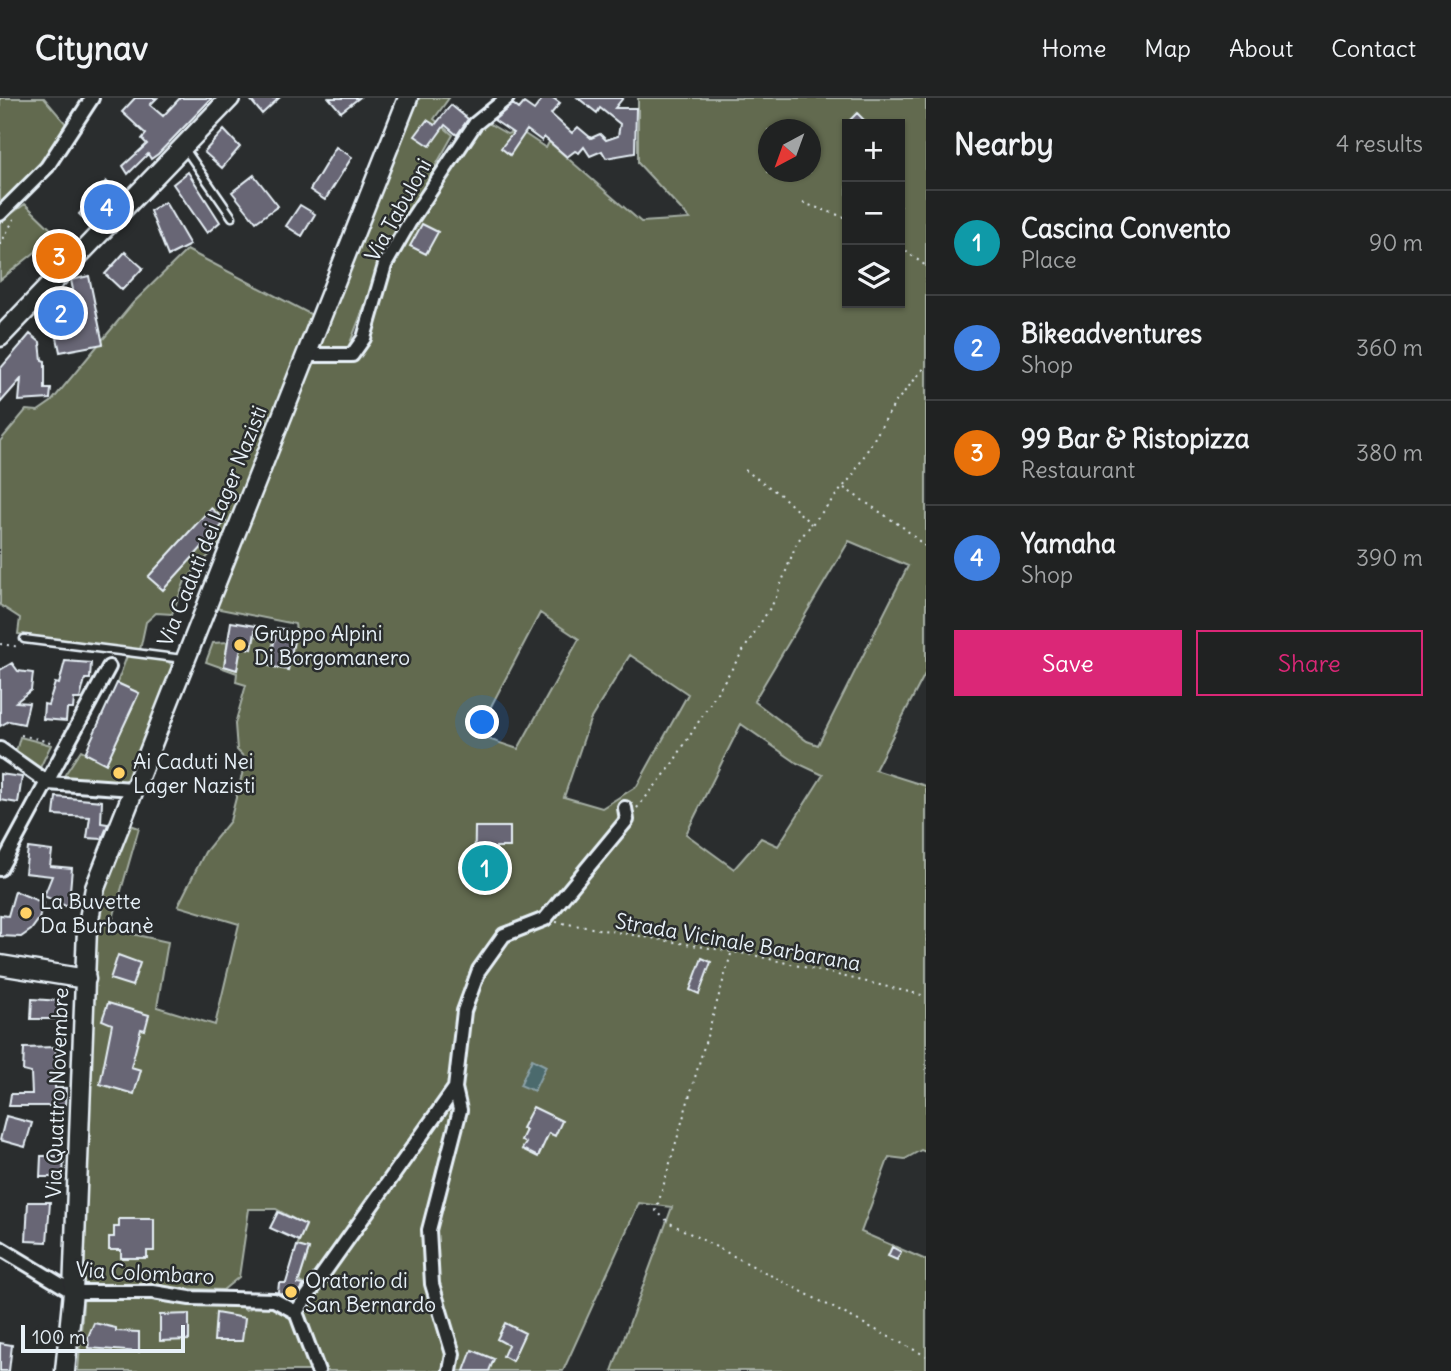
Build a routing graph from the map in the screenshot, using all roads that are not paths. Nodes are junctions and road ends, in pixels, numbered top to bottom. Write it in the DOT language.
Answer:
graph roads {
  1 [pos="92,98"];
  2 [pos="230,98"];
  3 [pos="408,98"];
  4 [pos="507,98"];
  5 [pos="183,147"];
  6 [pos="0,214"];
  7 [pos="232,217"];
  8 [pos="0,337"];
  9 [pos="306,355"];
  10 [pos="24,639"];
  11 [pos="183,659"];
  12 [pos="109,667"];
  13 [pos="0,749"];
  14 [pos="48,783"];
  15 [pos="133,789"];
  16 [pos="626,814"];
  17 [pos="0,869"];
  18 [pos="0,965"];
  19 [pos="86,979"];
  20 [pos="455,1088"];
  21 [pos="0,1248"];
  22 [pos="73,1293"];
  23 [pos="296,1312"];
  24 [pos="65,1371"];
  25 [pos="318,1371"];
  26 [pos="450,1371"];
  1 -- 6 [label="street"];
  2 -- 5 [label="main road"];
  3 -- 9 [label="main road, Via Caduti dei Lager Nazisti"];
  4 -- 9 [label="street, Via Tabuloni"];
  5 -- 7 [label="lane"];
  5 -- 8 [label="main road"];
  9 -- 11 [label="main road, Via Caduti dei Lager Nazisti"];
  10 -- 11 [label="lane"];
  11 -- 15 [label="main road, Via Caduti dei Lager Nazisti"];
  12 -- 14 [label="street"];
  13 -- 14 [label="street"];
  14 -- 15 [label="street"];
  14 -- 17 [label="street"];
  15 -- 19 [label="main road, Via Caduti dei Lager Nazisti"];
  16 -- 20 [label="street"];
  18 -- 19 [label="main road, Via Quattro Novembre"];
  19 -- 22 [label="main road, Via Quattro Novembre"];
  20 -- 23 [label="street"];
  20 -- 26 [label="street"];
  21 -- 22 [label="street, Via Colombaro"];
  22 -- 23 [label="street, Via Colombaro"];
  22 -- 24 [label="main road, Via Quattro Novembre"];
  23 -- 25 [label="street"];
}
